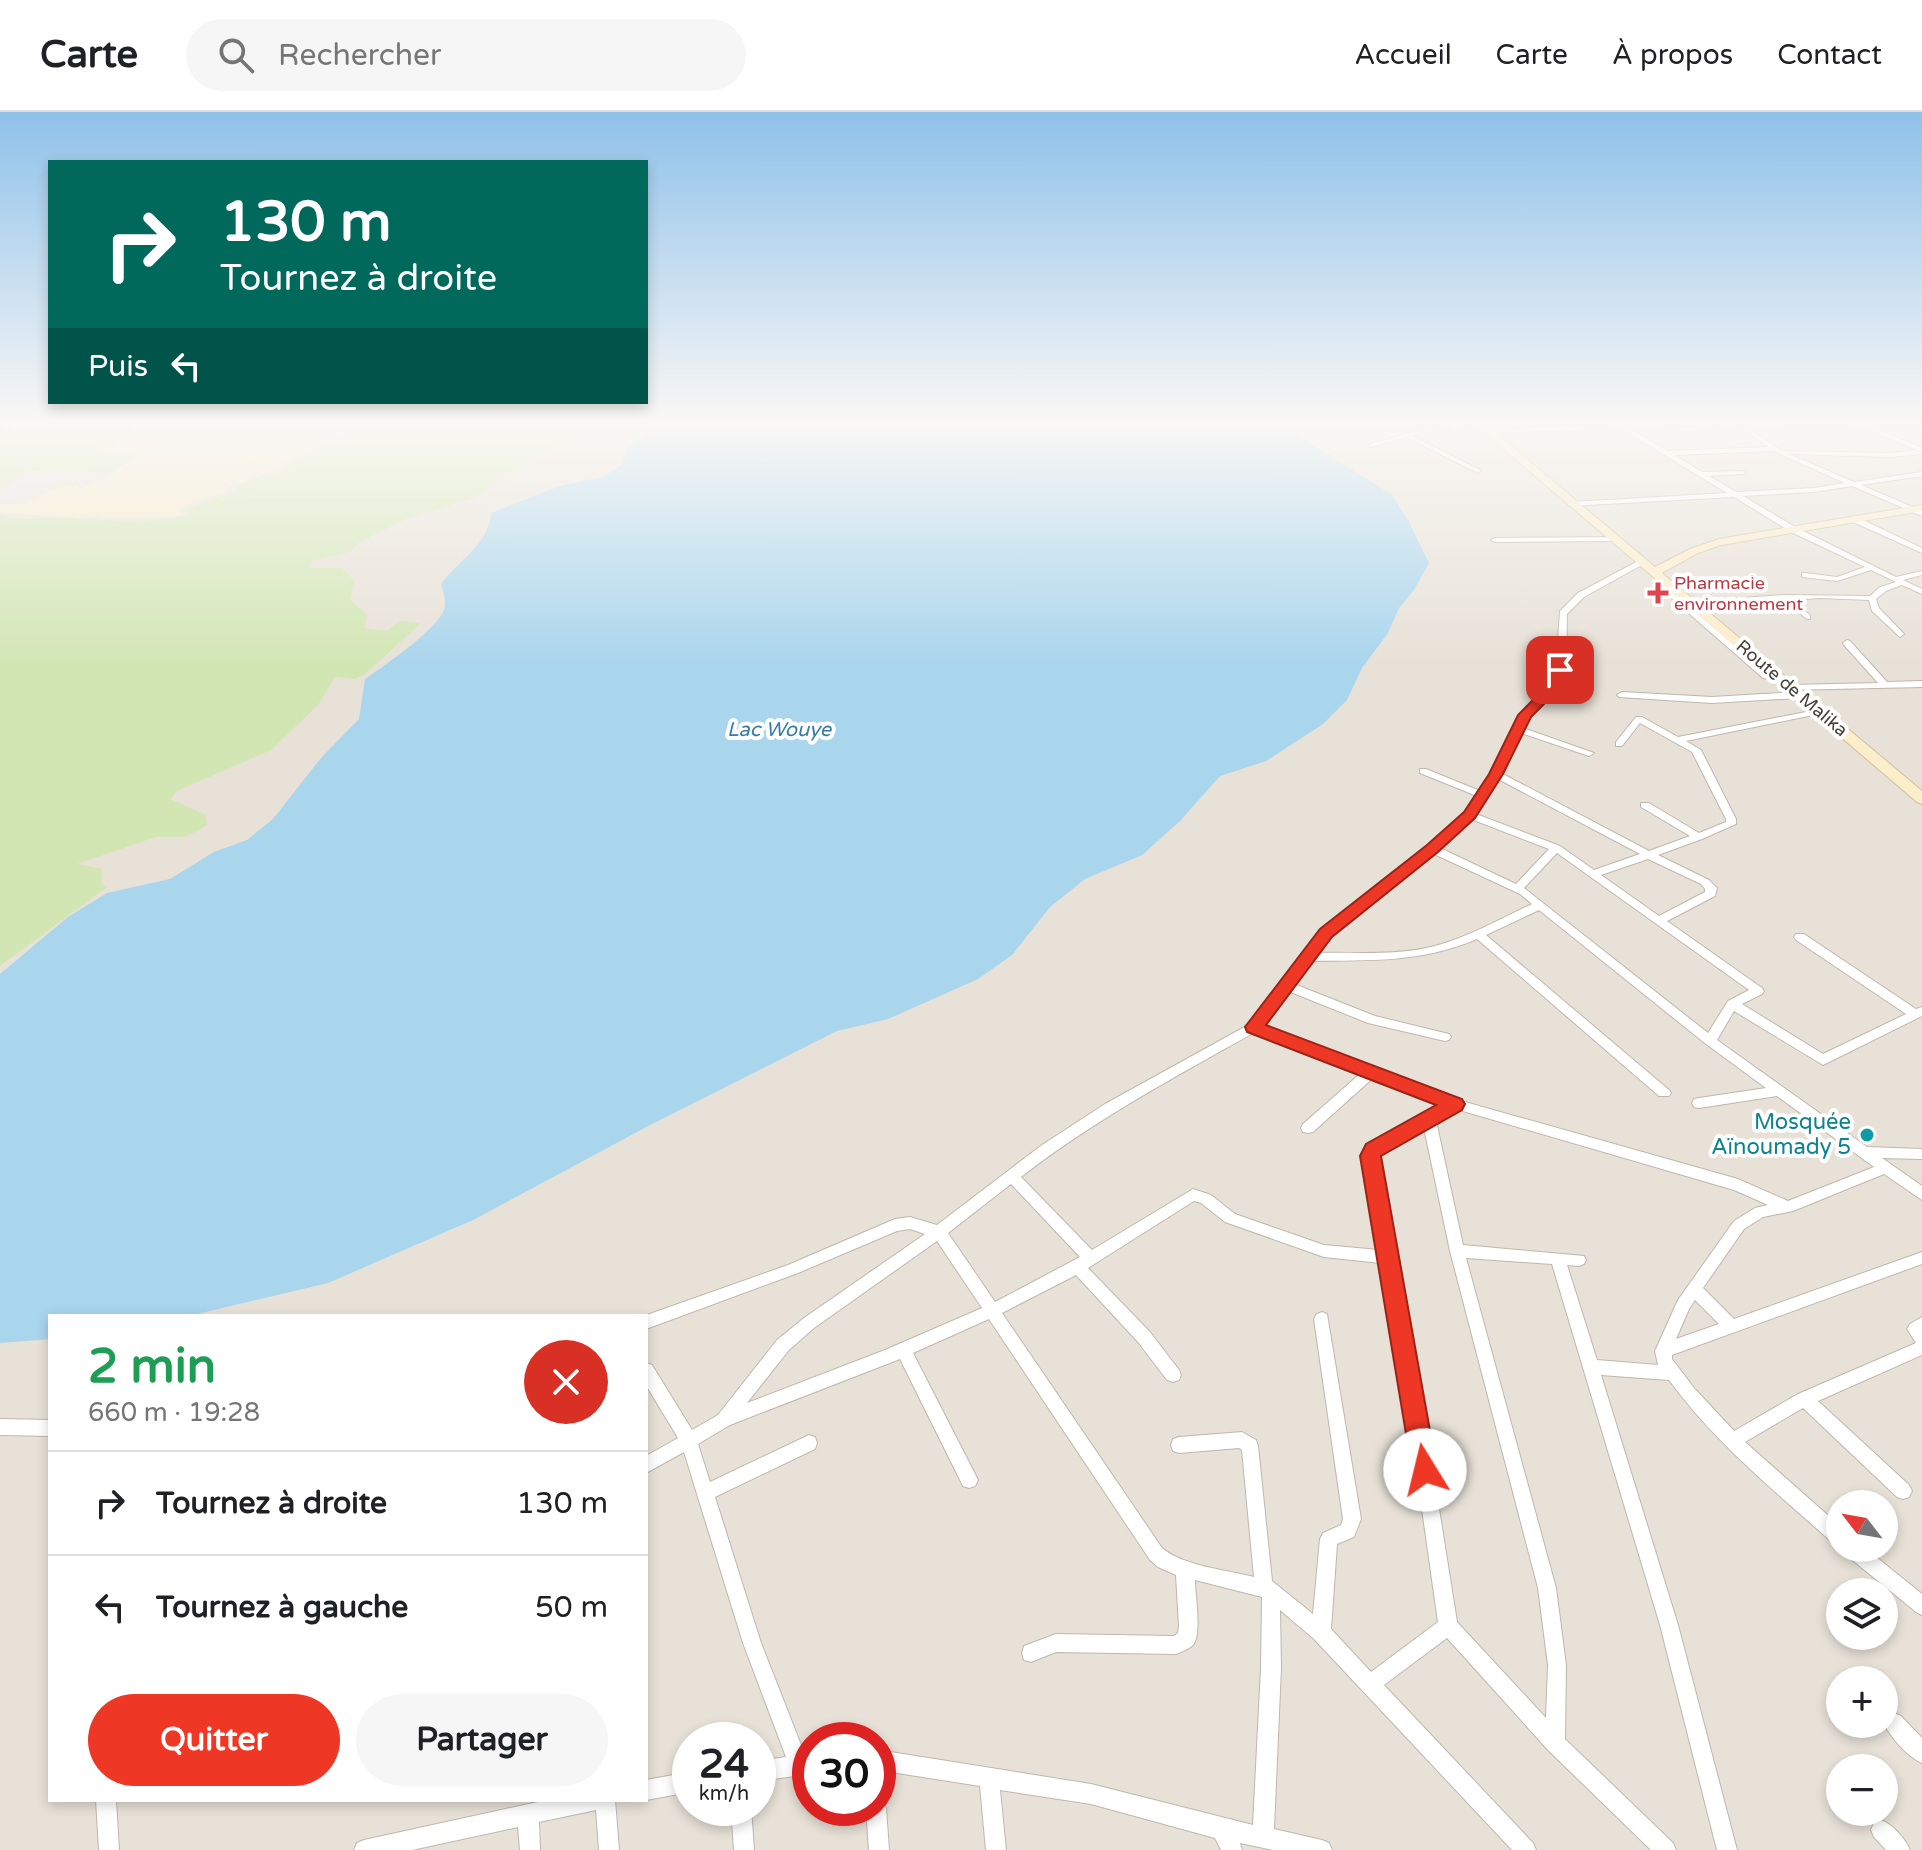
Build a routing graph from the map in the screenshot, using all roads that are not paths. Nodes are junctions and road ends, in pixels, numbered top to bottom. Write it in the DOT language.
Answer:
graph roads {
  1 [pos="1572,504"];
  2 [pos="1752,504"];
  3 [pos="1918,511"];
  4 [pos="1856,520"];
  5 [pos="1794,530"];
  6 [pos="1615,539"];
  7 [pos="1495,540"];
  8 [pos="1922,551"];
  9 [pos="1643,562"];
  10 [pos="1871,568"];
  11 [pos="1922,573"];
  12 [pos="1805,575"];
  13 [pos="1659,576"];
  14 [pos="1899,581"];
  15 [pos="1922,592"];
  16 [pos="1784,597"];
  17 [pos="1872,598"];
  18 [pos="1690,603"];
  19 [pos="1807,617"];
  20 [pos="1900,634"];
  21 [pos="1847,643"];
  22 [pos="1779,678"];
  23 [pos="1884,684"];
  24 [pos="1922,684"];
  25 [pos="1794,691"];
  26 [pos="1622,695"];
  27 [pos="1818,711"];
  28 [pos="1518,729"];
  29 [pos="1680,739"];
  30 [pos="1619,744"];
  31 [pos="1589,753"];
  32 [pos="1423,771"];
  33 [pos="1496,774"];
  34 [pos="1482,795"];
  35 [pos="1922,799"];
  36 [pos="1645,805"];
  37 [pos="1470,815"];
  38 [pos="1698,837"];
  39 [pos="1556,848"];
  40 [pos="1433,849"];
  41 [pos="1645,855"];
  42 [pos="1593,874"];
  43 [pos="1518,888"];
  44 [pos="1539,905"];
  45 [pos="1658,921"];
  46 [pos="1478,934"];
  47 [pos="1800,937"];
  48 [pos="1307,957"];
  49 [pos="1286,985"];
  50 [pos="1732,1004"];
  51 [pos="1918,1012"];
  52 [pos="1254,1027"];
  53 [pos="1445,1037"];
  54 [pos="1710,1041"];
  55 [pos="1370,1073"];
  56 [pos="1778,1091"];
  57 [pos="1664,1093"];
  58 [pos="1699,1103"];
  59 [pos="1455,1104"];
  60 [pos="1429,1118"];
  61 [pos="1308,1128"];
  62 [pos="1863,1152"];
  63 [pos="1922,1154"];
  64 [pos="1885,1168"];
  65 [pos="1012,1176"];
  66 [pos="1922,1194"];
  67 [pos="1788,1207"];
  68 [pos="939,1232"];
  69 [pos="1457,1251"];
  70 [pos="1388,1257"];
  71 [pos="1922,1258"];
  72 [pos="1558,1259"];
  73 [pos="1579,1260"];
  74 [pos="1083,1262"];
  75 [pos="1694,1289"];
  76 [pos="992,1310"];
  77 [pos="1322,1319"];
  78 [pos="648,1321"];
  79 [pos="1922,1324"];
  80 [pos="1732,1327"];
  81 [pos="1922,1339"];
  82 [pos="1922,1348"];
  83 [pos="904,1351"];
  84 [pos="1663,1351"];
  85 [pos="1591,1367"];
  86 [pos="648,1373"];
  87 [pos="1673,1373"];
  88 [pos="1173,1375"];
  89 [pos="1804,1399"];
  90 [pos="724,1420"];
  91 [pos="0,1427"];
  92 [pos="48,1428"];
  93 [pos="688,1439"];
  94 [pos="1732,1441"];
  95 [pos="809,1443"];
  96 [pos="1179,1445"];
  97 [pos="648,1464"];
  98 [pos="969,1480"];
  99 [pos="1903,1491"];
  100 [pos="705,1493"];
  101 [pos="1826,1525"];
  102 [pos="1868,1562"];
  103 [pos="1185,1569"];
  104 [pos="1267,1589"];
  105 [pos="1922,1606"];
  106 [pos="1448,1626"];
  107 [pos="1321,1632"];
  108 [pos="1031,1653"];
  109 [pos="1369,1685"];
  110 [pos="1898,1727"];
  111 [pos="792,1734"];
  112 [pos="1555,1743"];
  113 [pos="1922,1753"];
  114 [pos="896,1763"];
  115 [pos="989,1778"];
  116 [pos="672,1785"];
  117 [pos="648,1790"];
  118 [pos="106,1802"];
  119 [pos="587,1802"];
  120 [pos="592,1802"];
  121 [pos="528,1815"];
  122 [pos="742,1826"];
  123 [pos="877,1826"];
  124 [pos="1222,1829"];
  125 [pos="1881,1830"];
  126 [pos="1263,1838"];
  127 [pos="388,1848"];
  128 [pos="109,1850"];
  129 [pos="364,1850"];
  130 [pos="530,1850"];
  131 [pos="609,1850"];
  132 [pos="744,1850"];
  133 [pos="879,1850"];
  134 [pos="996,1850"];
  135 [pos="1232,1850"];
  136 [pos="1322,1850"];
  137 [pos="1526,1850"];
  138 [pos="1666,1850"];
  139 [pos="1727,1850"];
  140 [pos="1900,1850"];
  1 -- 6 [label="main road, Route de Malika"];
  2 -- 5 [label="street"];
  3 -- 4 [label="main road"];
  4 -- 5 [label="main road"];
  4 -- 8 [label="street"];
  5 -- 10 [label="street"];
  5 -- 13 [label="main road"];
  6 -- 7 [label="street"];
  6 -- 9 [label="main road, Route de Malika"];
  9 -- 13 [label="main road, Route de Malika"];
  9 -- 28 [label="street"];
  10 -- 12 [label="street"];
  10 -- 14 [label="street"];
  11 -- 14 [label="street"];
  13 -- 18 [label="main road, Route de Malika"];
  13 -- 22 [label="street"];
  14 -- 15 [label="street"];
  14 -- 17 [label="street"];
  16 -- 17 [label="street"];
  16 -- 18 [label="street"];
  16 -- 19 [label="street"];
  17 -- 20 [label="street"];
  18 -- 22 [label="main road, Route de Malika"];
  21 -- 23 [label="street"];
  22 -- 25 [label="main road, Route de Malika"];
  23 -- 24 [label="street"];
  23 -- 25 [label="street"];
  25 -- 26 [label="street"];
  25 -- 27 [label="main road, Route de Malika"];
  27 -- 29 [label="street"];
  27 -- 35 [label="main road, Route de Malika"];
  28 -- 31 [label="street"];
  28 -- 33 [label="street"];
  29 -- 30 [label="street"];
  29 -- 38 [label="street"];
  32 -- 34 [label="street"];
  33 -- 34 [label="street"];
  33 -- 41 [label="street"];
  34 -- 37 [label="street"];
  36 -- 38 [label="street"];
  37 -- 39 [label="street"];
  37 -- 40 [label="street"];
  38 -- 41 [label="street"];
  39 -- 42 [label="street"];
  39 -- 43 [label="street"];
  40 -- 43 [label="street"];
  40 -- 48 [label="street"];
  41 -- 42 [label="street"];
  41 -- 45 [label="street"];
  42 -- 45 [label="street"];
  43 -- 44 [label="street"];
  44 -- 46 [label="street"];
  44 -- 54 [label="street"];
  45 -- 50 [label="street"];
  46 -- 48 [label="street"];
  46 -- 57 [label="street"];
  47 -- 51 [label="street"];
  48 -- 49 [label="street"];
  49 -- 52 [label="street"];
  49 -- 53 [label="street"];
  50 -- 51 [label="street"];
  50 -- 54 [label="street"];
  52 -- 55 [label="street"];
  52 -- 65 [label="street"];
  54 -- 56 [label="street"];
  55 -- 59 [label="street"];
  55 -- 61 [label="street"];
  56 -- 58 [label="street"];
  56 -- 62 [label="street"];
  59 -- 60 [label="street"];
  59 -- 67 [label="street"];
  60 -- 69 [label="street"];
  60 -- 70 [label="street"];
  62 -- 63 [label="street"];
  62 -- 64 [label="street"];
  64 -- 66 [label="street"];
  64 -- 67 [label="street"];
  65 -- 68 [label="street"];
  65 -- 74 [label="street"];
  67 -- 75 [label="street"];
  68 -- 76 [label="street"];
  68 -- 78 [label="street"];
  68 -- 90 [label="street"];
  69 -- 72 [label="street"];
  69 -- 112 [label="street"];
  70 -- 74 [label="street"];
  70 -- 106 [label="street"];
  71 -- 80 [label="street"];
  72 -- 73 [label="street"];
  72 -- 85 [label="street"];
  74 -- 76 [label="street"];
  74 -- 88 [label="street"];
  75 -- 80 [label="street"];
  75 -- 84 [label="street"];
  76 -- 83 [label="street"];
  76 -- 103 [label="street"];
  77 -- 107 [label="street"];
  79 -- 81 [label="street"];
  80 -- 84 [label="street"];
  82 -- 89 [label="street"];
  83 -- 90 [label="street"];
  83 -- 98 [label="street"];
  84 -- 87 [label="street"];
  85 -- 87 [label="street"];
  85 -- 139 [label="street"];
  86 -- 93 [label="street"];
  87 -- 94 [label="street"];
  89 -- 94 [label="street"];
  89 -- 99 [label="street"];
  90 -- 93 [label="street"];
  91 -- 92 [label="street"];
  93 -- 97 [label="street"];
  93 -- 100 [label="street"];
  94 -- 101 [label="street"];
  95 -- 100 [label="street"];
  96 -- 104 [label="street"];
  100 -- 111 [label="street"];
  102 -- 105 [label="street"];
  103 -- 104 [label="street"];
  103 -- 108 [label="street"];
  104 -- 107 [label="street"];
  104 -- 126 [label="street"];
  106 -- 109 [label="street"];
  106 -- 112 [label="street"];
  107 -- 109 [label="street"];
  109 -- 137 [label="street"];
  110 -- 113 [label="street"];
  112 -- 138 [label="street"];
  114 -- 115 [label="street"];
  115 -- 124 [label="street"];
  115 -- 134 [label="street"];
  116 -- 117 [label="street"];
  118 -- 128 [label="street"];
  119 -- 121 [label="street"];
  120 -- 131 [label="street"];
  121 -- 127 [label="street"];
  121 -- 130 [label="street"];
  122 -- 132 [label="street"];
  123 -- 133 [label="street"];
  124 -- 126 [label="street"];
  124 -- 135 [label="street"];
  125 -- 140 [label="street"];
  126 -- 136 [label="street"];
  127 -- 129 [label="street"];
}
